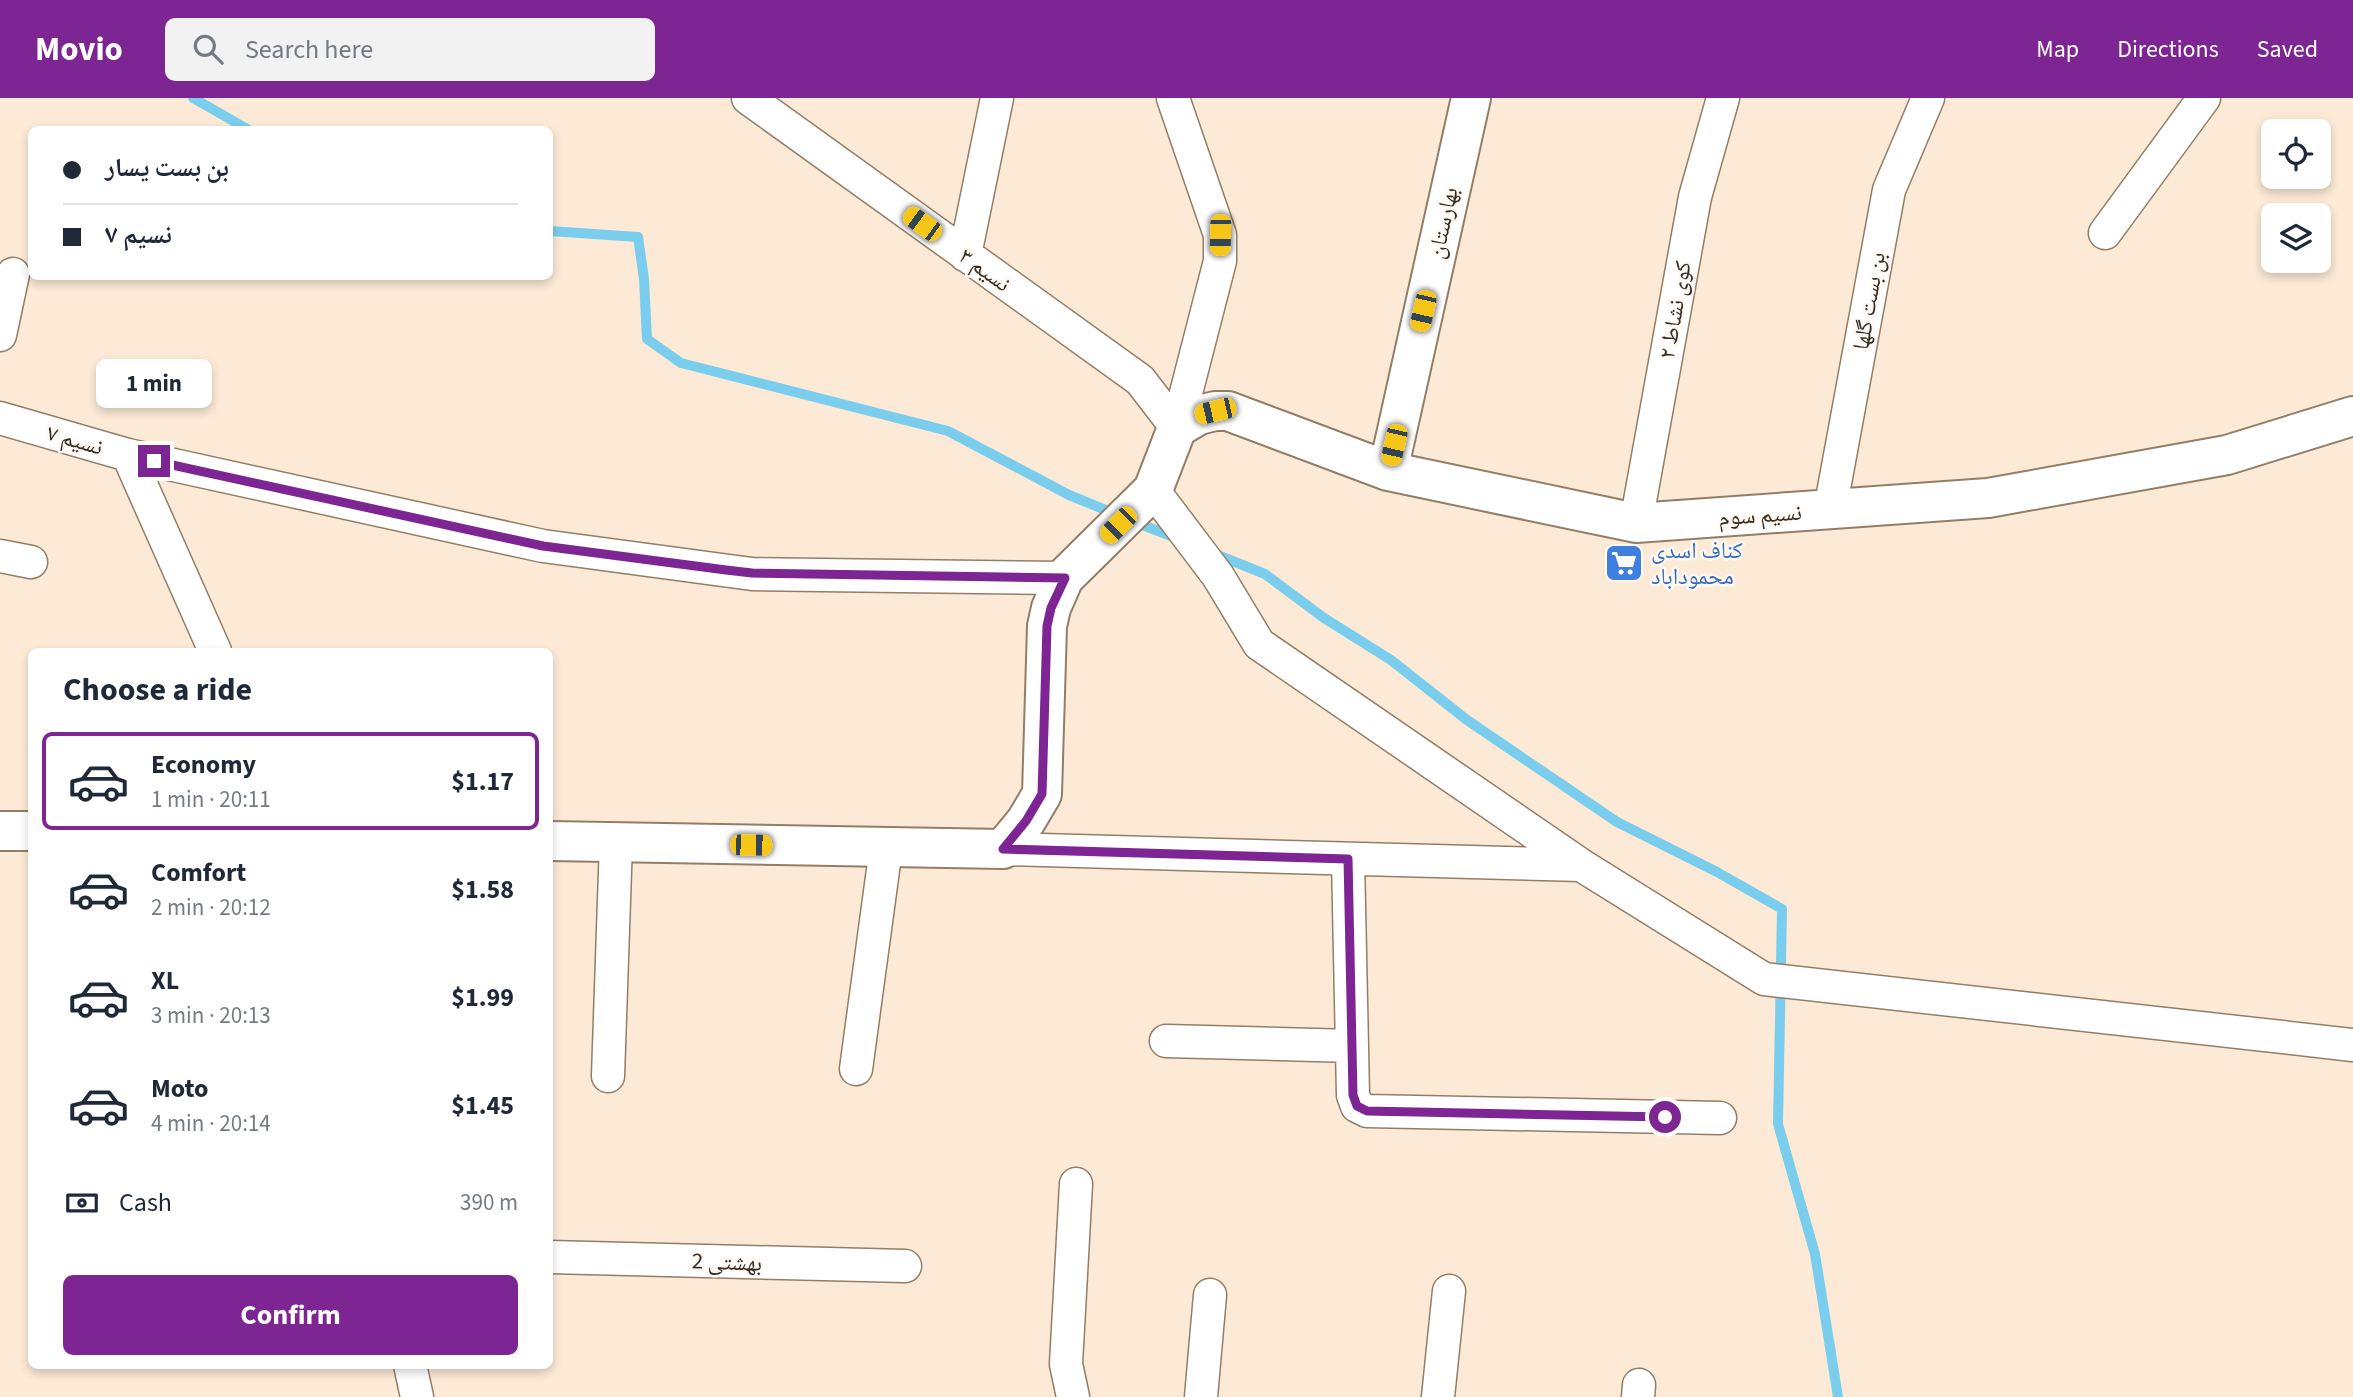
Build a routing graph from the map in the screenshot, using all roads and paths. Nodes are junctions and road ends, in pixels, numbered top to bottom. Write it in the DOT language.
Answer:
graph roads {
  1 [pos="998,98"];
  2 [pos="1174,98"];
  3 [pos="1471,98"];
  4 [pos="1723,98"];
  5 [pos="1928,98"];
  6 [pos="2204,98"];
  7 [pos="765,103"];
  8 [pos="2105,233"];
  9 [pos="965,256"];
  10 [pos="13,274"];
  11 [pos="0,335"];
  12 [pos="2353,416"];
  13 [pos="0,418"];
  14 [pos="1177,428"];
  15 [pos="128,456"];
  16 [pos="1388,471"];
  17 [pos="1153,490"];
  18 [pos="1830,510"];
  19 [pos="1636,523"];
  20 [pos="0,556"];
  21 [pos="31,562"];
  22 [pos="1065,578"];
  23 [pos="214,648"];
  24 [pos="0,831"];
  25 [pos="28,831"];
  26 [pos="553,841"];
  27 [pos="616,842"];
  28 [pos="886,848"];
  29 [pos="1003,849"];
  30 [pos="1348,859"];
  31 [pos="1581,865"];
  32 [pos="1167,1041"];
  33 [pos="2353,1045"];
  34 [pos="1352,1046"];
  35 [pos="856,1069"];
  36 [pos="608,1076"];
  37 [pos="1720,1118"];
  38 [pos="1076,1184"];
  39 [pos="553,1257"];
  40 [pos="905,1266"];
  41 [pos="1449,1291"];
  42 [pos="1210,1295"];
  43 [pos="411,1369"];
  44 [pos="1076,1396"];
  45 [pos="417,1397"];
  46 [pos="1201,1397"];
  47 [pos="1438,1397"];
  1 -- 9 [label="street"];
  2 -- 14 [label="street"];
  3 -- 16 [label="street, بهارستان"];
  4 -- 19 [label="street, کوی نشاط ۲"];
  5 -- 18 [label="street, بن بست گلها"];
  6 -- 8 [label="street"];
  7 -- 9 [label="street, نسیم ۳"];
  9 -- 14 [label="street, نسیم ۳"];
  10 -- 11 [label="street"];
  12 -- 18 [label="street, نسیم سوم"];
  13 -- 15 [label="street, نسیم ۷"];
  14 -- 16 [label="street, نسیم سوم"];
  14 -- 17 [label="street"];
  15 -- 22 [label="street, نسیم ۷"];
  15 -- 23 [label="street"];
  16 -- 19 [label="street, نسیم سوم"];
  17 -- 22 [label="street"];
  17 -- 31 [label="street"];
  18 -- 19 [label="street, نسیم سوم"];
  20 -- 21 [label="street"];
  22 -- 29 [label="street"];
  24 -- 25 [label="street"];
  26 -- 27 [label="street"];
  27 -- 28 [label="street"];
  27 -- 36 [label="street"];
  28 -- 29 [label="street"];
  28 -- 35 [label="street"];
  29 -- 30 [label="street"];
  30 -- 31 [label="street"];
  30 -- 34 [label="street"];
  31 -- 33 [label="street"];
  32 -- 34 [label="street"];
  34 -- 37 [label="street"];
  38 -- 44 [label="street"];
  39 -- 40 [label="street, بهشتی 2"];
  41 -- 47 [label="street"];
  42 -- 46 [label="street"];
  43 -- 45 [label="street"];
}
